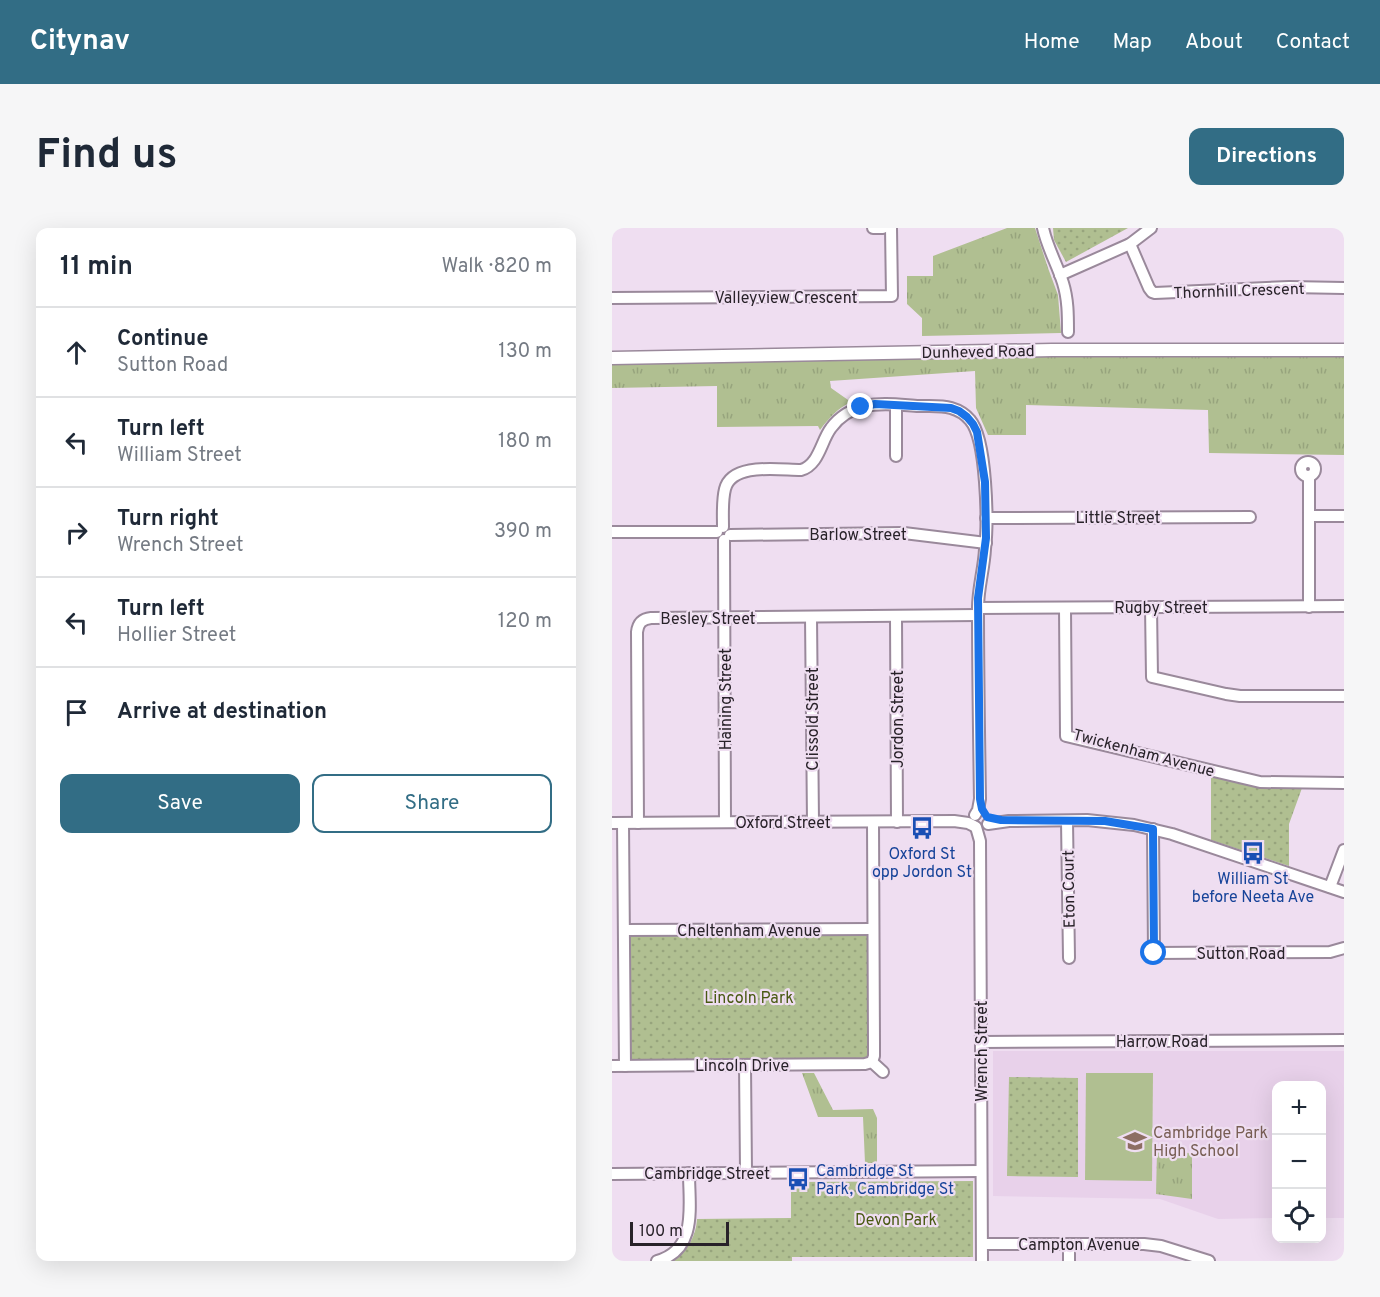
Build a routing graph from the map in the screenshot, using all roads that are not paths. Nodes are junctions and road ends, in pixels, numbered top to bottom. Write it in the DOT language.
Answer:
graph roads {
  1 [pos="873,228"];
  2 [pos="883,228"];
  3 [pos="891,228"];
  4 [pos="1043,228"];
  5 [pos="1151,228"];
  6 [pos="1130,244"];
  7 [pos="1060,275"];
  8 [pos="1344,288"];
  9 [pos="612,298"];
  10 [pos="1068,332"];
  11 [pos="1344,351"];
  12 [pos="612,358"];
  13 [pos="896,405"];
  14 [pos="896,456"];
  15 [pos="1308,476"];
  16 [pos="1309,516"];
  17 [pos="1344,516"];
  18 [pos="1250,517"];
  19 [pos="986,518"];
  20 [pos="612,532"];
  21 [pos="723,533"];
  22 [pos="986,543"];
  23 [pos="1344,606"];
  24 [pos="1151,607"];
  25 [pos="1309,607"];
  26 [pos="1065,608"];
  27 [pos="978,612"];
  28 [pos="724,617"];
  29 [pos="811,617"];
  30 [pos="896,617"];
  31 [pos="1344,696"];
  32 [pos="1344,783"];
  33 [pos="1067,820"];
  34 [pos="980,821"];
  35 [pos="725,822"];
  36 [pos="813,822"];
  37 [pos="873,822"];
  38 [pos="897,822"];
  39 [pos="617,823"];
  40 [pos="638,823"];
  41 [pos="1153,829"];
  42 [pos="1344,850"];
  43 [pos="1330,886"];
  44 [pos="1344,892"];
  45 [pos="873,929"];
  46 [pos="624,930"];
  47 [pos="1344,948"];
  48 [pos="1069,958"];
  49 [pos="612,971"];
  50 [pos="624,971"];
  51 [pos="1344,1040"];
  52 [pos="981,1042"];
  53 [pos="872,1062"];
  54 [pos="745,1065"];
  55 [pos="612,1066"];
  56 [pos="625,1066"];
  57 [pos="883,1072"];
  58 [pos="746,1172"];
  59 [pos="981,1172"];
  60 [pos="689,1173"];
  61 [pos="612,1174"];
  62 [pos="982,1244"];
  63 [pos="1069,1244"];
  64 [pos="657,1261"];
  65 [pos="982,1261"];
  66 [pos="1070,1261"];
  67 [pos="1209,1261"];
  1 -- 2 [label="street"];
  3 -- 9 [label="street, Valleyview Crescent"];
  4 -- 7 [label="street"];
  5 -- 6 [label="street"];
  6 -- 7 [label="street"];
  6 -- 8 [label="street, Thornhill Crescent"];
  7 -- 10 [label="street"];
  11 -- 12 [label="main road, Dunheved Road"];
  13 -- 14 [label="street"];
  13 -- 19 [label="street, Wrench Street"];
  13 -- 21 [label="street, Haining Street"];
  15 -- 16 [label="street"];
  16 -- 17 [label="street"];
  16 -- 25 [label="street"];
  18 -- 19 [label="street, Little Street"];
  19 -- 22 [label="street, Wrench Street"];
  20 -- 21 [label="street, Barlow Street"];
  21 -- 22 [label="street, Barlow Street"];
  21 -- 28 [label="street, Haining Street"];
  22 -- 27 [label="street, Wrench Street"];
  23 -- 25 [label="street, Rugby Street"];
  24 -- 25 [label="street, Rugby Street"];
  24 -- 26 [label="street, Rugby Street"];
  24 -- 31 [label="street"];
  26 -- 27 [label="street, Rugby Street"];
  26 -- 32 [label="street, Twickenham Avenue"];
  27 -- 30 [label="street, Besley Street"];
  27 -- 34 [label="street, Wrench Street"];
  28 -- 29 [label="street, Besley Street"];
  28 -- 35 [label="street, Haining Street"];
  28 -- 40 [label="street, Besley Street"];
  29 -- 30 [label="street, Besley Street"];
  29 -- 36 [label="street, Clissold Street"];
  30 -- 38 [label="street, Jordon Street"];
  33 -- 34 [label="street"];
  33 -- 41 [label="street"];
  33 -- 48 [label="street, Eton Court"];
  34 -- 38 [label="street, Oxford Street"];
  34 -- 52 [label="street, Wrench Street"];
  35 -- 36 [label="street, Oxford Street"];
  35 -- 40 [label="street, Oxford Street"];
  36 -- 37 [label="street, Oxford Street"];
  37 -- 38 [label="street, Oxford Street"];
  37 -- 45 [label="street"];
  39 -- 40 [label="street, Oxford Street"];
  39 -- 46 [label="street"];
  41 -- 43 [label="street"];
  41 -- 47 [label="street, Sutton Road"];
  42 -- 43 [label="street"];
  43 -- 44 [label="street"];
  45 -- 46 [label="street, Cheltenham Avenue"];
  45 -- 53 [label="street"];
  46 -- 50 [label="street"];
  49 -- 50 [label="street"];
  50 -- 56 [label="street"];
  51 -- 52 [label="street, Harrow Road"];
  52 -- 59 [label="street, Wrench Street"];
  53 -- 54 [label="street, Lincoln Drive"];
  53 -- 57 [label="street"];
  54 -- 56 [label="street, Lincoln Drive"];
  54 -- 58 [label="street"];
  55 -- 56 [label="street, Lincoln Drive"];
  58 -- 59 [label="street, Cambridge Street"];
  58 -- 60 [label="street, Cambridge Street"];
  59 -- 62 [label="street, Wrench Street"];
  60 -- 61 [label="street, Cambridge Street"];
  60 -- 64 [label="street"];
  62 -- 63 [label="street, Campton Avenue"];
  62 -- 65 [label="street, Wrench Street"];
  63 -- 66 [label="street"];
  63 -- 67 [label="street, Campton Avenue"];
}
